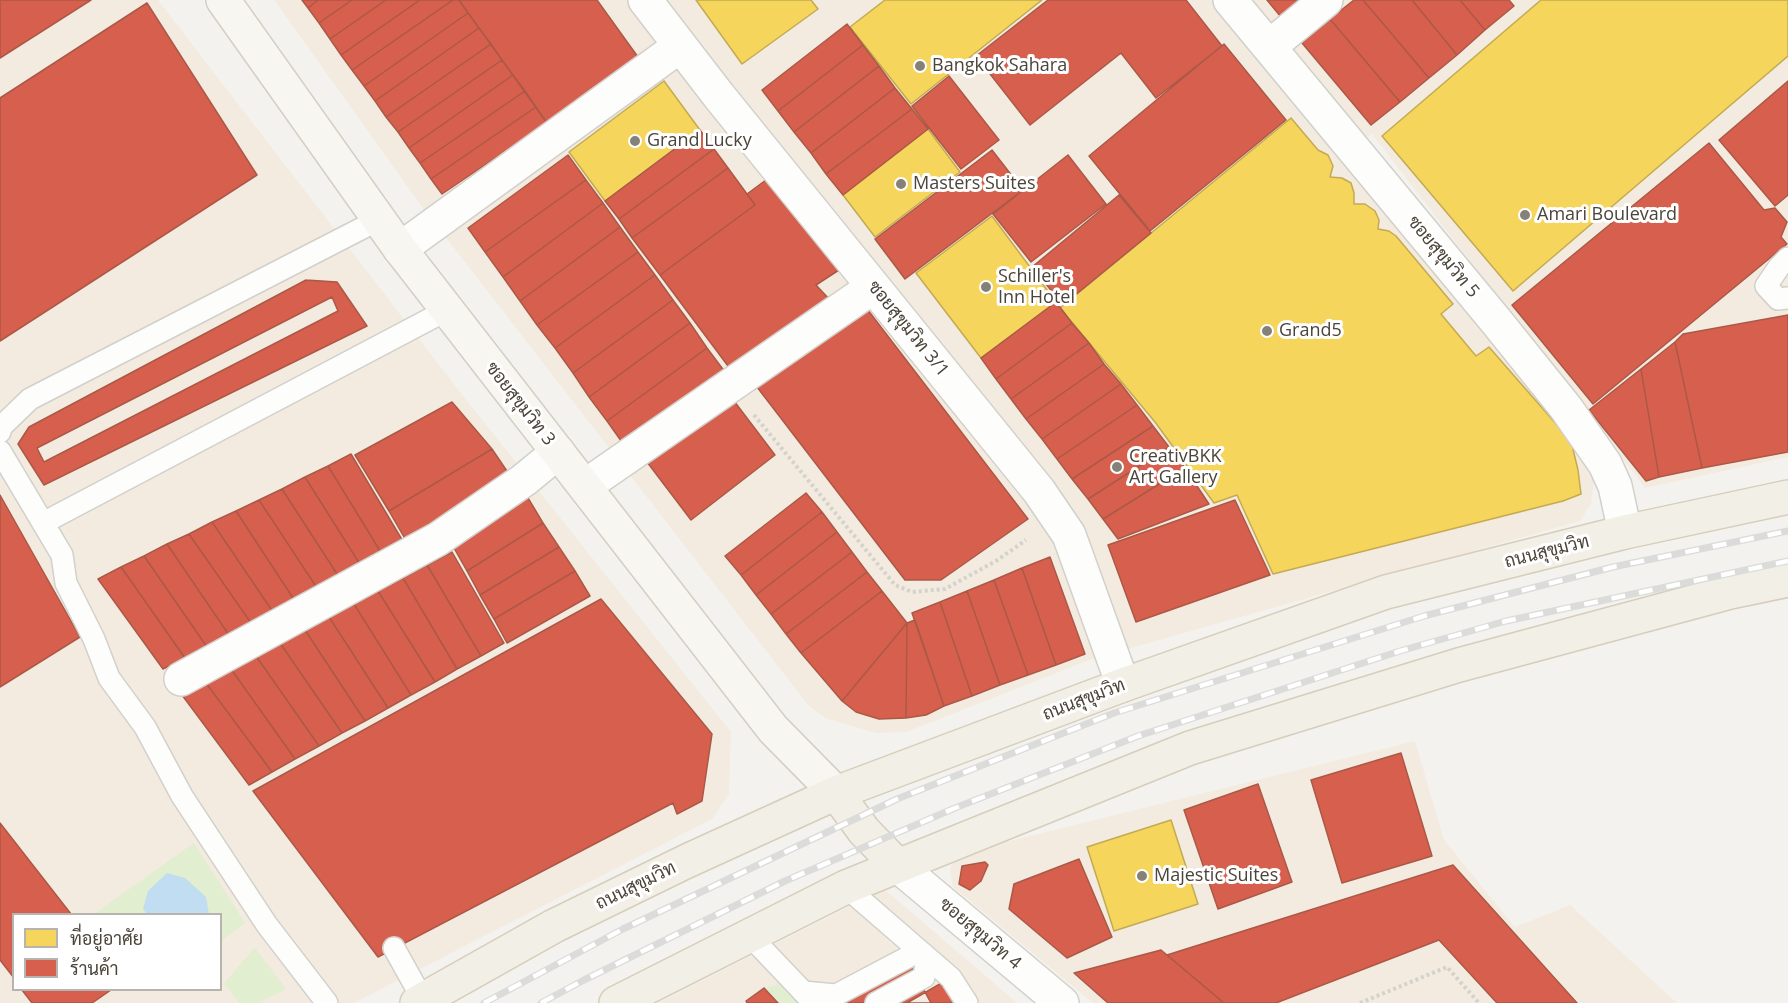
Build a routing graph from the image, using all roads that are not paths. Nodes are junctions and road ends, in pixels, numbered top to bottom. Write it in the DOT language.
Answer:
graph roads {
  1 [pos="223,0"];
  2 [pos="645,0"];
  3 [pos="1230,0"];
  4 [pos="1326,0"];
  5 [pos="680,46"];
  6 [pos="1269,47"];
  7 [pos="378,220"];
  8 [pos="400,249"];
  9 [pos="1788,258"];
  10 [pos="873,287"];
  11 [pos="1788,298"];
  12 [pos="447,310"];
  13 [pos="0,432"];
  14 [pos="0,451"];
  15 [pos="558,452"];
  16 [pos="585,486"];
  17 [pos="1788,497"];
  18 [pos="43,523"];
  19 [pos="1626,532"];
  20 [pos="1788,580"];
  21 [pos="181,679"];
  22 [pos="1122,685"];
  23 [pos="836,793"];
  24 [pos="897,866"];
  25 [pos="846,887"];
  26 [pos="748,935"];
  27 [pos="394,948"];
  28 [pos="921,952"];
  29 [pos="808,997"];
  30 [pos="420,1001"];
  31 [pos="327,1003"];
  32 [pos="615,1003"];
  33 [pos="876,1003"];
  34 [pos="967,1003"];
  35 [pos="1062,1003"];
  1 -- 7 [label="street, ซอยสุขุมวิท 3"];
  2 -- 5 [label="street, ซอยสุขุมวิท 3/1"];
  3 -- 6 [label="street, ซอยสุขุมวิท 5"];
  4 -- 6 [label="street"];
  5 -- 8 [label="street"];
  5 -- 10 [label="street, ซอยสุขุมวิท 3/1"];
  6 -- 19 [label="street, ซอยสุขุมวิท 5"];
  7 -- 8 [label="street, ซอยสุขุมวิท 3"];
  7 -- 13 [label="lane"];
  8 -- 12 [label="street, ซอยสุขุมวิท 3"];
  9 -- 11 [label="lane"];
  10 -- 16 [label="street"];
  10 -- 22 [label="street, ซอยสุขุมวิท 3/1"];
  12 -- 15 [label="street, ซอยสุขุมวิท 3"];
  12 -- 18 [label="lane"];
  14 -- 18 [label="lane"];
  15 -- 16 [label="street, ซอยสุขุมวิท 3"];
  15 -- 21 [label="street"];
  16 -- 23 [label="street, ซอยสุขุมวิท 3"];
  17 -- 19 [label="main road, ถนนสุขุมวิท"];
  18 -- 31 [label="lane"];
  19 -- 22 [label="main road, ถนนสุขุมวิท"];
  20 -- 24 [label="main road"];
  22 -- 23 [label="main road, ถนนสุขุมวิท"];
  23 -- 24 [label="main road"];
  23 -- 30 [label="main road, ถนนสุขุมวิท"];
  24 -- 25 [label="main road"];
  24 -- 35 [label="street, ซอยสุขุมวิท 4"];
  25 -- 26 [label="main road"];
  25 -- 28 [label="lane"];
  26 -- 29 [label="lane"];
  26 -- 32 [label="main road"];
  27 -- 30 [label="lane"];
  28 -- 29 [label="lane"];
  28 -- 33 [label="lane"];
  28 -- 34 [label="lane"];
}
